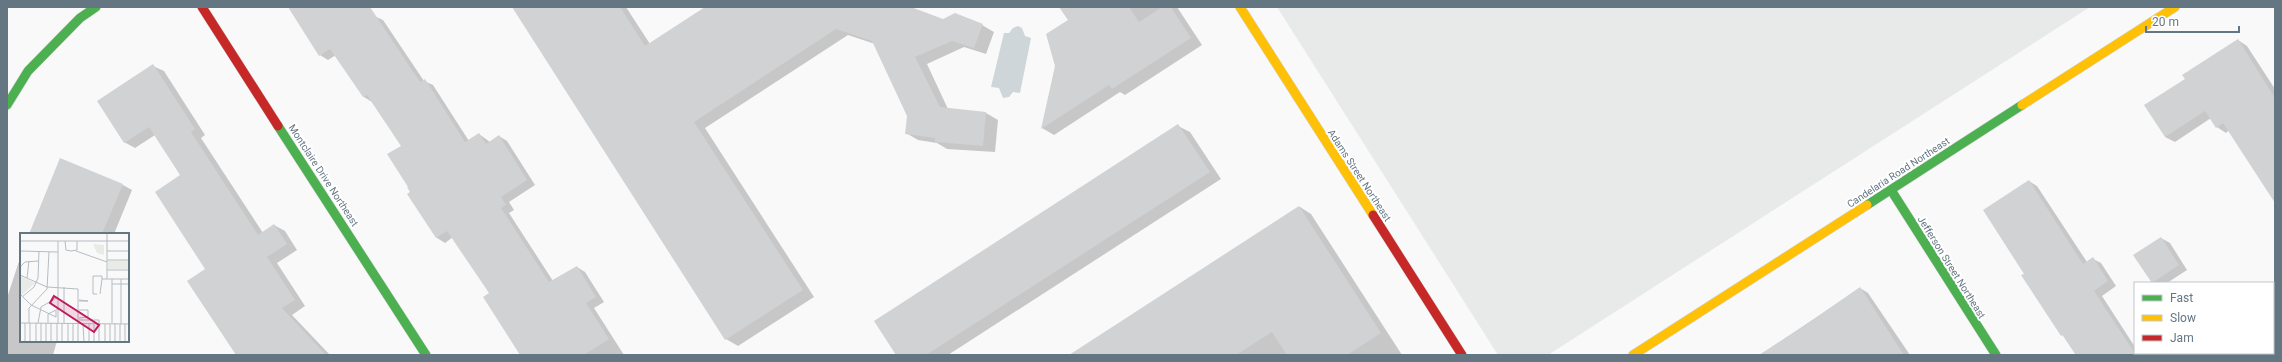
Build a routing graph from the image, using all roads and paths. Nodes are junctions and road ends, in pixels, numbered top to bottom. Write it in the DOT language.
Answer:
graph roads {
  1 [pos="96,7"];
  2 [pos="202,7"];
  3 [pos="1240,7"];
  4 [pos="2175,7"];
  5 [pos="7,105"];
  6 [pos="1891,190"];
  7 [pos="426,355"];
  8 [pos="1462,355"];
  9 [pos="1633,355"];
  10 [pos="1996,355"];
  1 -- 5 [label="street"];
  2 -- 7 [label="street, Montclaire Drive Northeast"];
  3 -- 8 [label="street, Adams Street Northeast"];
  4 -- 6 [label="street, Candelaria Road Northeast"];
  6 -- 9 [label="street, Candelaria Road Northeast"];
  6 -- 10 [label="street, Jefferson Street Northeast"];
}
